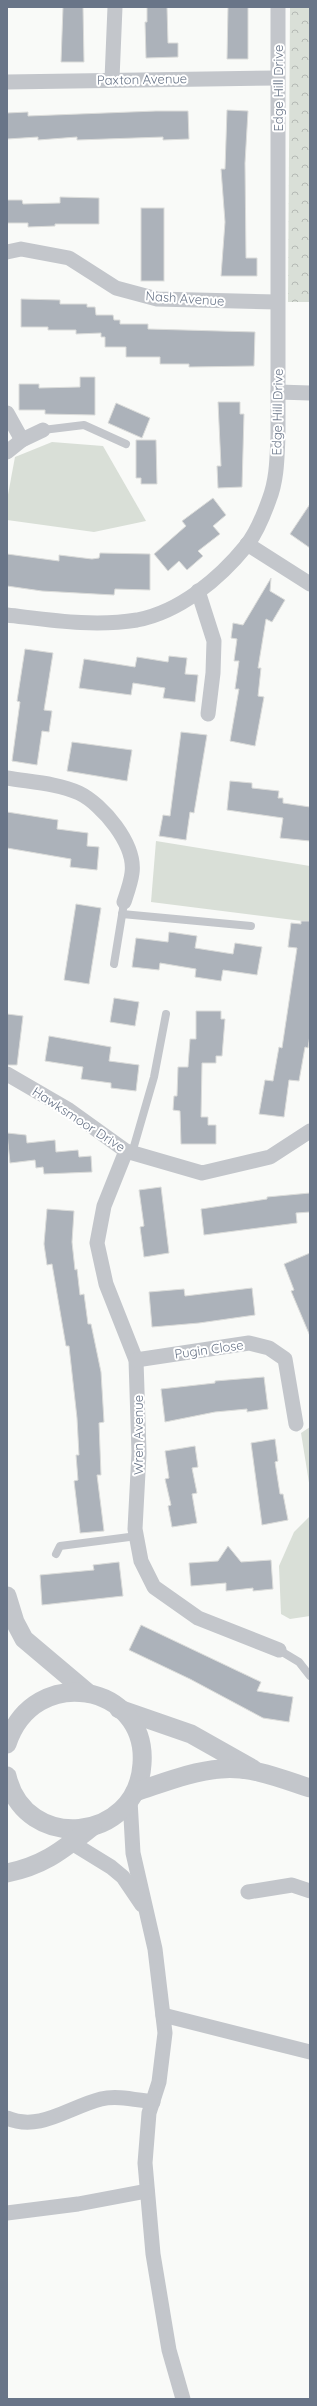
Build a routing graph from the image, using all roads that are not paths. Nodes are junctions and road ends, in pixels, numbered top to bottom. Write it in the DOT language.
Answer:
graph roads {
  1 [pos="115,7"];
  2 [pos="278,7"];
  3 [pos="277,78"];
  4 [pos="112,79"];
  5 [pos="7,82"];
  6 [pos="7,252"];
  7 [pos="278,302"];
  8 [pos="278,392"];
  9 [pos="310,393"];
  10 [pos="7,413"];
  11 [pos="43,430"];
  12 [pos="22,440"];
  13 [pos="126,444"];
  14 [pos="7,452"];
  15 [pos="247,544"];
  16 [pos="310,584"];
  17 [pos="198,591"];
  18 [pos="7,615"];
  19 [pos="208,714"];
  20 [pos="7,778"];
  21 [pos="123,908"];
  22 [pos="251,926"];
  23 [pos="114,964"];
  24 [pos="166,1014"];
  25 [pos="7,1074"];
  26 [pos="310,1131"];
  27 [pos="129,1152"];
  28 [pos="136,1360"];
  29 [pos="296,1424"];
  30 [pos="137,1536"];
  31 [pos="56,1554"];
  32 [pos="7,1596"];
  33 [pos="279,1650"];
  34 [pos="310,1676"];
  35 [pos="88,1693"];
  36 [pos="119,1709"];
  37 [pos="7,1744"];
  38 [pos="259,1772"];
  39 [pos="7,1782"];
  40 [pos="310,1788"];
  41 [pos="133,1796"];
  42 [pos="93,1827"];
  43 [pos="72,1843"];
  44 [pos="7,1873"];
  45 [pos="310,1891"];
  46 [pos="248,1892"];
  47 [pos="146,1911"];
  48 [pos="163,2015"];
  49 [pos="310,2052"];
  50 [pos="153,2102"];
  51 [pos="7,2118"];
  52 [pos="147,2191"];
  53 [pos="7,2213"];
  54 [pos="183,2399"];
  1 -- 4 [label="street"];
  2 -- 3 [label="street, Edge Hill Drive"];
  3 -- 4 [label="street, Paxton Avenue"];
  3 -- 7 [label="street, Edge Hill Drive"];
  4 -- 5 [label="street, Paxton Avenue"];
  6 -- 7 [label="street, Nash Avenue"];
  7 -- 8 [label="street, Edge Hill Drive"];
  8 -- 9 [label="street"];
  8 -- 15 [label="street, Edge Hill Drive"];
  10 -- 12 [label="street"];
  11 -- 12 [label="street"];
  11 -- 13 [label="lane"];
  12 -- 14 [label="street"];
  15 -- 16 [label="street"];
  15 -- 17 [label="street, Edge Hill Drive"];
  17 -- 18 [label="street, Edge Hill Drive"];
  17 -- 19 [label="street"];
  20 -- 21 [label="street"];
  21 -- 22 [label="lane"];
  21 -- 23 [label="lane"];
  24 -- 27 [label="lane"];
  25 -- 27 [label="street, Hawksmoor Drive"];
  26 -- 27 [label="street, Hawksmoor Drive"];
  27 -- 28 [label="street, Wren Avenue"];
  28 -- 29 [label="street, Pugin Close"];
  28 -- 30 [label="street, Wren Avenue"];
  30 -- 31 [label="lane"];
  30 -- 33 [label="street, Wren Avenue"];
  32 -- 35 [label="street"];
  33 -- 34 [label="lane"];
  35 -- 36 [label="street"];
  35 -- 37 [label="street"];
  36 -- 38 [label="street"];
  36 -- 41 [label="street"];
  38 -- 40 [label="street"];
  38 -- 41 [label="street"];
  39 -- 42 [label="street"];
  41 -- 42 [label="street"];
  41 -- 47 [label="street"];
  42 -- 43 [label="street"];
  43 -- 44 [label="street"];
  43 -- 47 [label="street"];
  45 -- 46 [label="street"];
  47 -- 48 [label="street"];
  48 -- 49 [label="street"];
  48 -- 50 [label="street"];
  50 -- 51 [label="street"];
  50 -- 52 [label="street"];
  52 -- 53 [label="street"];
  52 -- 54 [label="street"];
}
